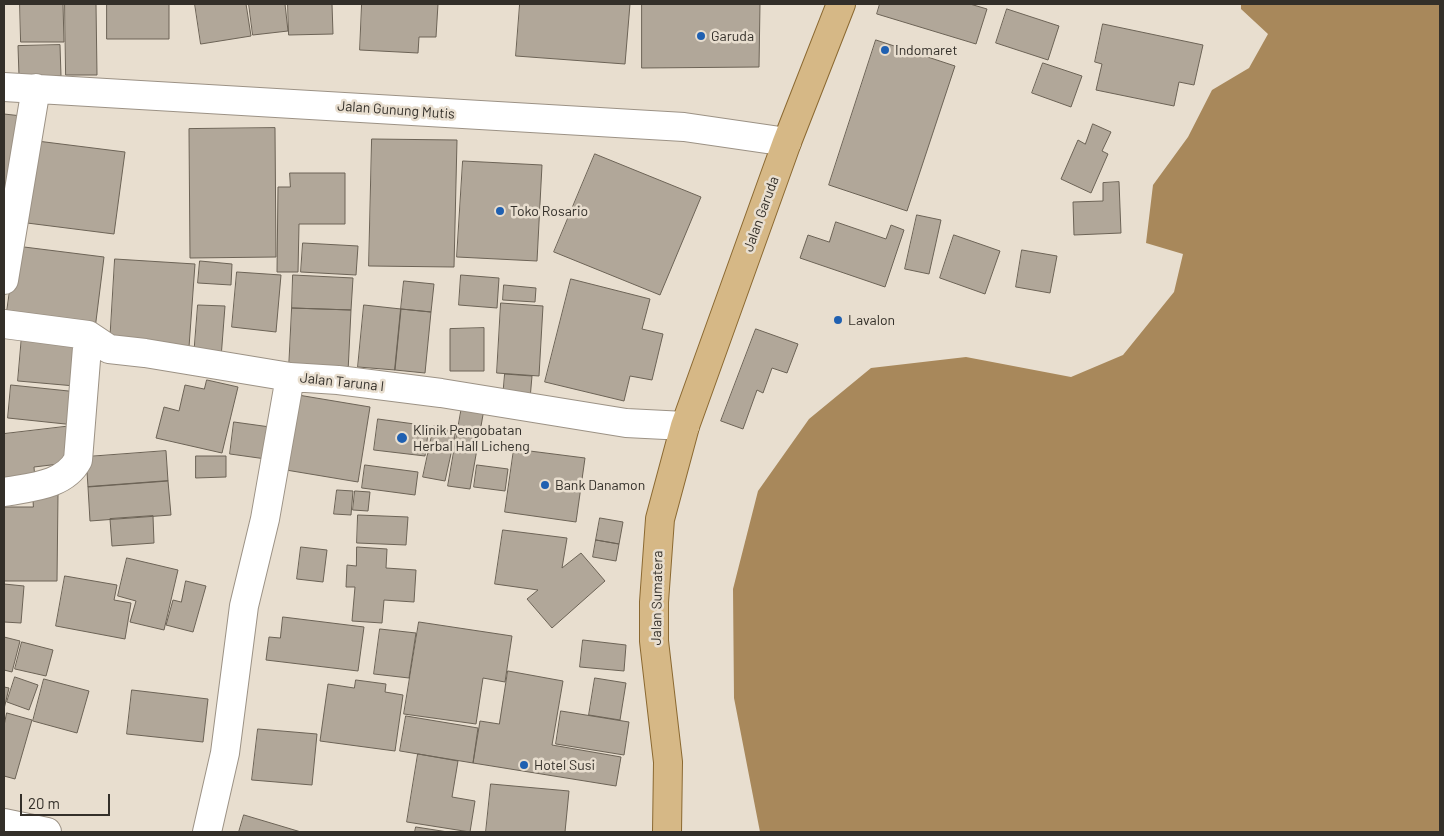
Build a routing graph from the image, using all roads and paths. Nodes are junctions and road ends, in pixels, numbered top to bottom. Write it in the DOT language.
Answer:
graph roads {
  1 [pos="841,4"];
  2 [pos="4,87"];
  3 [pos="36,88"];
  4 [pos="787,142"];
  5 [pos="4,280"];
  6 [pos="4,324"];
  7 [pos="88,335"];
  8 [pos="290,377"];
  9 [pos="685,426"];
  10 [pos="4,492"];
  11 [pos="4,823"];
  12 [pos="47,832"];
  13 [pos="208,832"];
  14 [pos="667,832"];
  1 -- 4 [label="main road, Jalan Garuda"];
  2 -- 3 [label="street, Jalan Gunung Mutis"];
  3 -- 4 [label="street, Jalan Gunung Mutis"];
  3 -- 5 [label="street"];
  4 -- 9 [label="main road, Jalan Garuda"];
  6 -- 7 [label="street, Jalan Taruna I"];
  7 -- 8 [label="street, Jalan Taruna I"];
  7 -- 10 [label="street"];
  8 -- 9 [label="street, Jalan Taruna I"];
  8 -- 13 [label="street"];
  9 -- 14 [label="main road, Jalan Sumatera"];
  11 -- 12 [label="street"];
}
